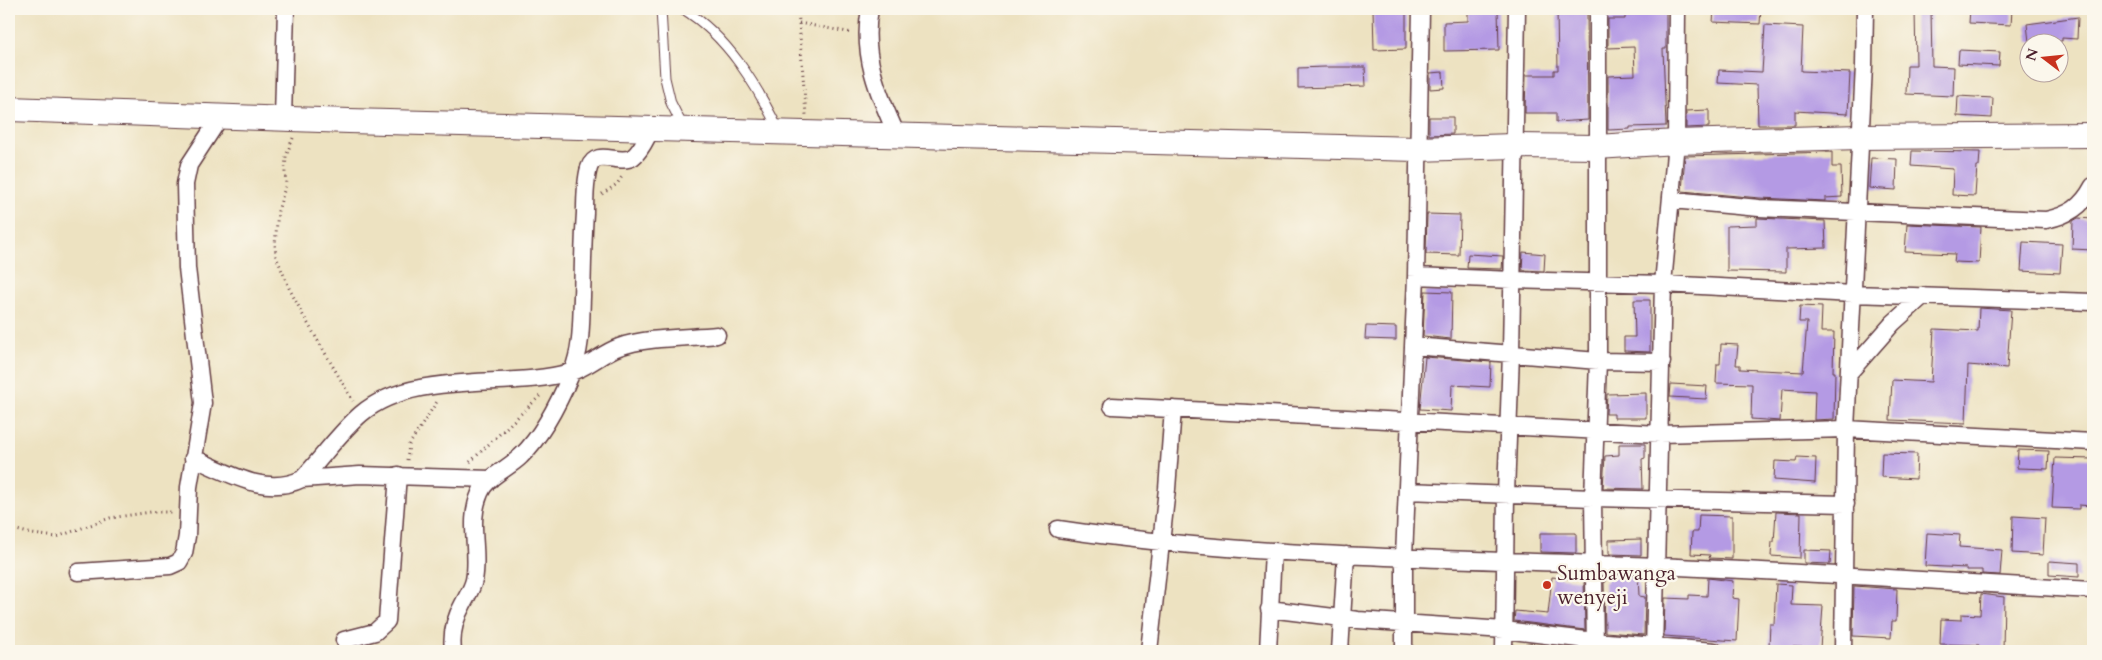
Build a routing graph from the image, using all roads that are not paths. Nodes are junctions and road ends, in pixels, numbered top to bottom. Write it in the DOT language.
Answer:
graph roads {
  1 [pos="286,9"];
  2 [pos="661,9"];
  3 [pos="683,9"];
  4 [pos="870,9"];
  5 [pos="1421,9"];
  6 [pos="1517,9"];
  7 [pos="1598,9"];
  8 [pos="1677,9"];
  9 [pos="1865,9"];
  10 [pos="9,109"];
  11 [pos="221,116"];
  12 [pos="292,119"];
  13 [pos="652,128"];
  14 [pos="684,129"];
  15 [pos="779,132"];
  16 [pos="897,134"];
  17 [pos="2093,135"];
  18 [pos="1860,137"];
  19 [pos="1676,142"];
  20 [pos="1514,146"];
  21 [pos="1597,147"];
  22 [pos="1417,149"];
  23 [pos="2093,186"];
  24 [pos="1672,200"];
  25 [pos="1856,212"];
  26 [pos="1416,276"];
  27 [pos="1513,280"];
  28 [pos="1598,283"];
  29 [pos="1663,284"];
  30 [pos="1853,294"];
  31 [pos="1923,296"];
  32 [pos="2093,302"];
  33 [pos="717,335"];
  34 [pos="1412,346"];
  35 [pos="1511,353"];
  36 [pos="1598,361"];
  37 [pos="1662,362"];
  38 [pos="1849,372"];
  39 [pos="567,373"];
  40 [pos="1112,406"];
  41 [pos="1173,409"];
  42 [pos="1410,422"];
  43 [pos="1509,426"];
  44 [pos="1846,429"];
  45 [pos="1596,430"];
  46 [pos="1660,434"];
  47 [pos="2093,442"];
  48 [pos="194,458"];
  49 [pos="403,476"];
  50 [pos="491,478"];
  51 [pos="302,479"];
  52 [pos="1407,491"];
  53 [pos="1506,494"];
  54 [pos="1593,498"];
  55 [pos="1658,500"];
  56 [pos="1846,504"];
  57 [pos="1058,529"];
  58 [pos="1162,542"];
  59 [pos="1273,551"];
  60 [pos="1346,555"];
  61 [pos="1404,558"];
  62 [pos="1506,562"];
  63 [pos="1594,564"];
  64 [pos="1656,566"];
  65 [pos="78,572"];
  66 [pos="1845,575"];
  67 [pos="2093,590"];
  68 [pos="1269,609"];
  69 [pos="1342,618"];
  70 [pos="1404,623"];
  71 [pos="1504,630"];
  72 [pos="344,640"];
  73 [pos="1595,646"];
  74 [pos="1654,648"];
  75 [pos="453,651"];
  76 [pos="1149,651"];
  77 [pos="1268,651"];
  78 [pos="1340,651"];
  79 [pos="1404,651"];
  80 [pos="1504,651"];
  81 [pos="1714,651"];
  82 [pos="1843,651"];
  1 -- 12 [label="street"];
  2 -- 14 [label="lane"];
  3 -- 15 [label="lane"];
  4 -- 16 [label="street"];
  5 -- 22 [label="street"];
  6 -- 20 [label="street"];
  7 -- 21 [label="street"];
  8 -- 19 [label="street"];
  9 -- 18 [label="street"];
  10 -- 11 [label="street"];
  11 -- 12 [label="street"];
  11 -- 48 [label="street"];
  12 -- 13 [label="street"];
  13 -- 14 [label="street"];
  13 -- 39 [label="street"];
  14 -- 15 [label="street"];
  15 -- 16 [label="street"];
  16 -- 22 [label="street"];
  17 -- 18 [label="street"];
  18 -- 19 [label="street"];
  18 -- 25 [label="street"];
  19 -- 21 [label="street"];
  19 -- 24 [label="street"];
  20 -- 21 [label="street"];
  20 -- 22 [label="street"];
  20 -- 27 [label="street"];
  21 -- 28 [label="street"];
  22 -- 26 [label="street"];
  23 -- 25 [label="street"];
  24 -- 25 [label="street"];
  24 -- 29 [label="street"];
  25 -- 30 [label="street"];
  26 -- 27 [label="street"];
  26 -- 34 [label="street"];
  27 -- 28 [label="street"];
  27 -- 35 [label="street"];
  28 -- 29 [label="street"];
  28 -- 36 [label="street"];
  29 -- 30 [label="street"];
  29 -- 37 [label="street"];
  30 -- 31 [label="street"];
  30 -- 38 [label="street"];
  31 -- 32 [label="street"];
  31 -- 38 [label="street"];
  33 -- 39 [label="street"];
  34 -- 35 [label="street"];
  34 -- 42 [label="street"];
  35 -- 36 [label="street"];
  35 -- 43 [label="street"];
  36 -- 37 [label="street"];
  36 -- 45 [label="street"];
  37 -- 46 [label="street"];
  38 -- 44 [label="street"];
  39 -- 50 [label="street"];
  39 -- 51 [label="street"];
  40 -- 41 [label="street"];
  41 -- 42 [label="street"];
  41 -- 58 [label="street"];
  42 -- 43 [label="street"];
  42 -- 52 [label="street"];
  43 -- 45 [label="street"];
  43 -- 53 [label="street"];
  44 -- 46 [label="street"];
  44 -- 47 [label="street"];
  44 -- 56 [label="street"];
  45 -- 46 [label="street"];
  45 -- 54 [label="street"];
  46 -- 55 [label="street"];
  48 -- 51 [label="street"];
  48 -- 65 [label="street"];
  49 -- 50 [label="street"];
  49 -- 51 [label="street"];
  49 -- 72 [label="street"];
  50 -- 75 [label="street"];
  52 -- 53 [label="street"];
  52 -- 61 [label="street"];
  53 -- 54 [label="street"];
  53 -- 62 [label="street"];
  54 -- 55 [label="street"];
  54 -- 63 [label="street"];
  55 -- 56 [label="street"];
  55 -- 64 [label="street"];
  56 -- 66 [label="street"];
  57 -- 58 [label="street"];
  58 -- 59 [label="street"];
  58 -- 76 [label="street"];
  59 -- 60 [label="street"];
  59 -- 68 [label="street"];
  60 -- 61 [label="street"];
  60 -- 69 [label="street"];
  61 -- 62 [label="street"];
  61 -- 70 [label="street"];
  62 -- 63 [label="street"];
  62 -- 71 [label="street"];
  63 -- 64 [label="street"];
  63 -- 73 [label="street"];
  64 -- 66 [label="street"];
  64 -- 74 [label="street"];
  66 -- 67 [label="street"];
  66 -- 82 [label="street"];
  68 -- 69 [label="street"];
  68 -- 77 [label="street"];
  69 -- 70 [label="street"];
  69 -- 78 [label="street"];
  70 -- 71 [label="street"];
  70 -- 79 [label="street"];
  71 -- 73 [label="street"];
  71 -- 80 [label="street"];
  73 -- 74 [label="street"];
  74 -- 81 [label="street"];
}
